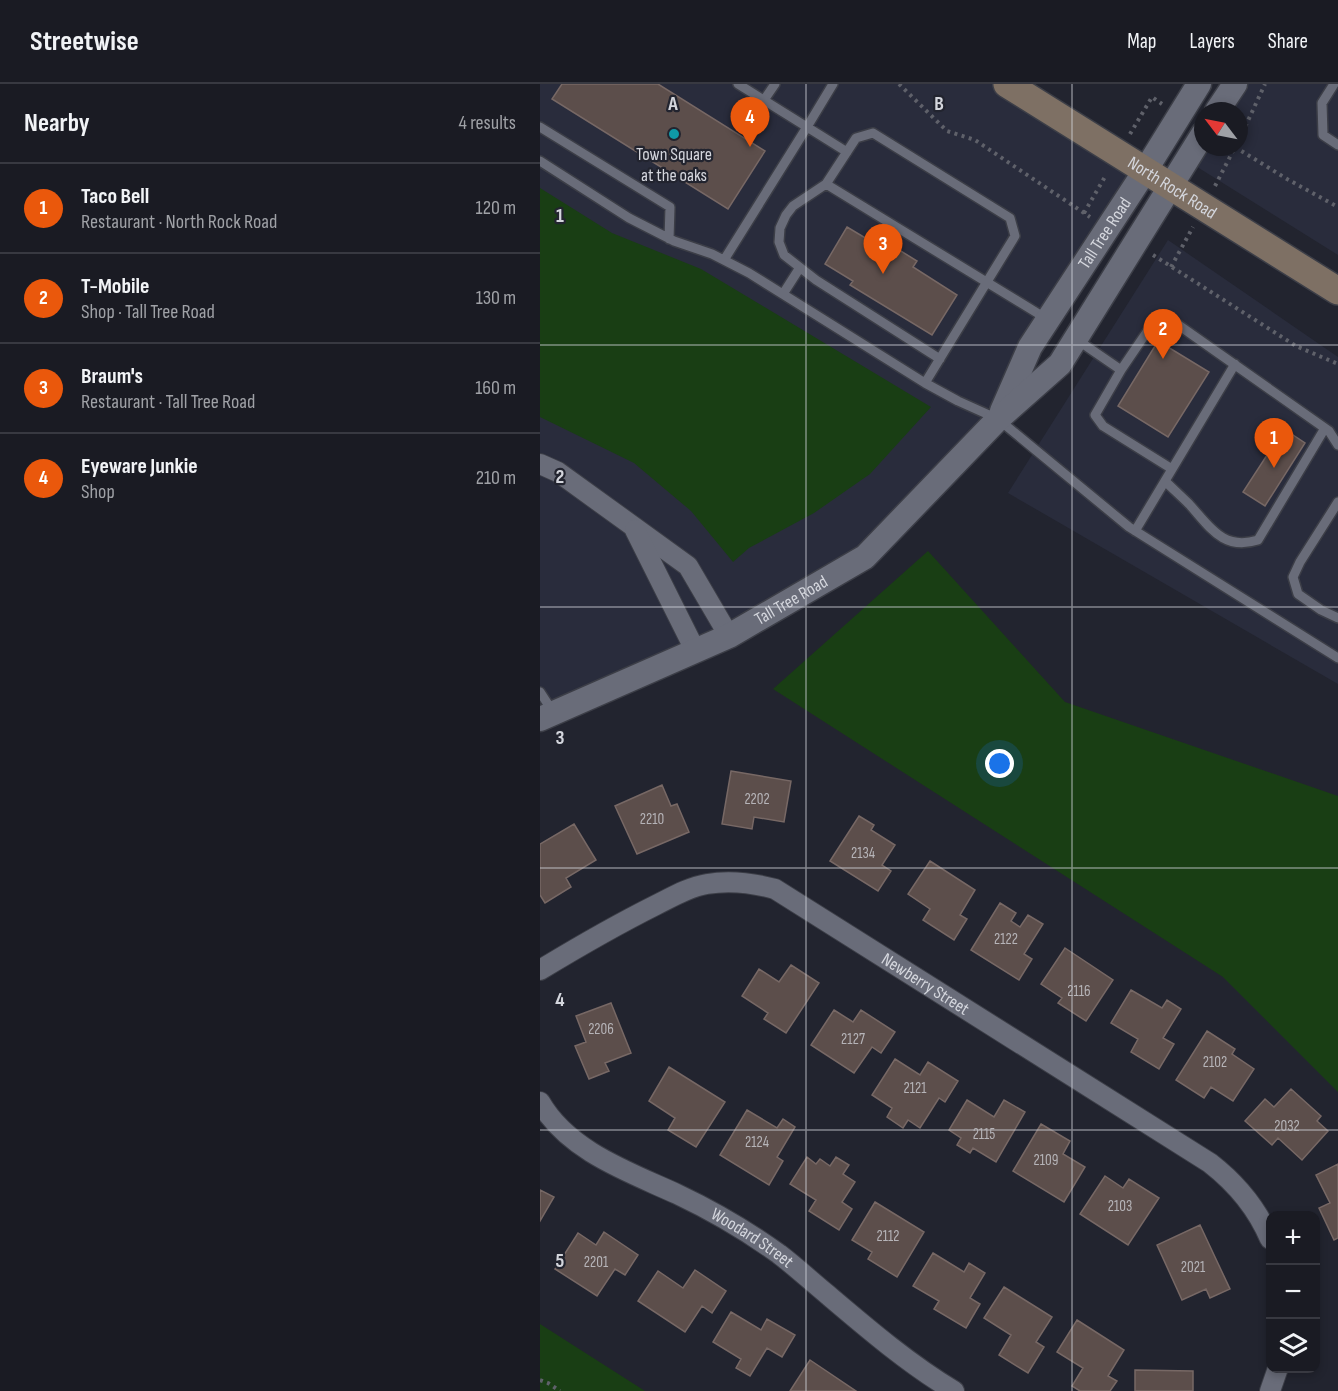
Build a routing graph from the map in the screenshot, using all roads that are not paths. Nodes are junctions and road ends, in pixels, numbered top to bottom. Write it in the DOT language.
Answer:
graph roads {
  1 [pos="738,84"];
  2 [pos="775,84"];
  3 [pos="833,84"];
  4 [pos="1007,84"];
  5 [pos="1199,84"];
  6 [pos="1235,84"];
  7 [pos="1334,84"];
  8 [pos="764,100"];
  9 [pos="1224,102"];
  10 [pos="540,127"];
  11 [pos="807,127"];
  12 [pos="1338,145"];
  13 [pos="1194,148"];
  14 [pos="846,152"];
  15 [pos="540,161"];
  16 [pos="1145,171"];
  17 [pos="826,184"];
  18 [pos="1170,186"];
  19 [pos="669,238"];
  20 [pos="724,260"];
  21 [pos="799,268"];
  22 [pos="986,283"];
  23 [pos="1338,291"];
  24 [pos="783,294"];
  25 [pos="1048,319"];
  26 [pos="1076,339"];
  27 [pos="940,358"];
  28 [pos="1235,364"];
  29 [pos="1121,370"];
  30 [pos="925,383"];
  31 [pos="998,418"];
  32 [pos="1325,428"];
  33 [pos="1338,445"];
  34 [pos="540,464"];
  35 [pos="1172,469"];
  36 [pos="1166,481"];
  37 [pos="1338,502"];
  38 [pos="634,528"];
  39 [pos="1135,531"];
  40 [pos="1338,618"];
  41 [pos="729,636"];
  42 [pos="695,650"];
  43 [pos="1338,658"];
  44 [pos="540,692"];
  45 [pos="547,716"];
  46 [pos="540,970"];
  47 [pos="540,1102"];
  48 [pos="1266,1231"];
  49 [pos="1276,1373"];
  50 [pos="954,1391"];
  51 [pos="1270,1391"];
  1 -- 8 [label="lane"];
  2 -- 8 [label="lane"];
  3 -- 11 [label="lane"];
  4 -- 16 [label="main road, North Rock Road"];
  5 -- 16 [label="street, Tall Tree Road"];
  6 -- 9 [label="street"];
  7 -- 12 [label="lane"];
  8 -- 11 [label="lane"];
  10 -- 19 [label="lane"];
  11 -- 14 [label="lane"];
  11 -- 20 [label="lane"];
  13 -- 18 [label="street, Tall Tree Road"];
  14 -- 17 [label="lane"];
  14 -- 22 [label="lane"];
  15 -- 19 [label="lane"];
  16 -- 18 [label="main road, North Rock Road"];
  16 -- 25 [label="street, Tall Tree Road"];
  17 -- 21 [label="lane"];
  17 -- 22 [label="lane"];
  18 -- 23 [label="main road, North Rock Road"];
  18 -- 26 [label="street, Tall Tree Road"];
  19 -- 20 [label="lane"];
  20 -- 24 [label="lane"];
  21 -- 24 [label="lane"];
  21 -- 27 [label="lane"];
  22 -- 25 [label="lane"];
  22 -- 27 [label="lane"];
  24 -- 30 [label="lane"];
  25 -- 31 [label="street, Tall Tree Road"];
  26 -- 29 [label="lane"];
  26 -- 31 [label="street, Tall Tree Road"];
  27 -- 30 [label="lane"];
  28 -- 29 [label="lane"];
  28 -- 32 [label="lane"];
  28 -- 35 [label="lane"];
  29 -- 35 [label="lane"];
  30 -- 31 [label="lane"];
  31 -- 39 [label="lane"];
  31 -- 41 [label="street, Tall Tree Road"];
  32 -- 33 [label="lane"];
  32 -- 36 [label="lane"];
  34 -- 38 [label="street"];
  35 -- 36 [label="lane"];
  36 -- 39 [label="lane"];
  37 -- 40 [label="lane"];
  38 -- 41 [label="street"];
  38 -- 42 [label="street"];
  39 -- 43 [label="lane"];
  41 -- 42 [label="street, Tall Tree Road"];
  42 -- 45 [label="street, Tall Tree Road"];
  44 -- 45 [label="lane"];
  46 -- 48 [label="street, Newberry Street"];
  47 -- 50 [label="street, Woodard Street"];
  49 -- 51 [label="street"];
}
